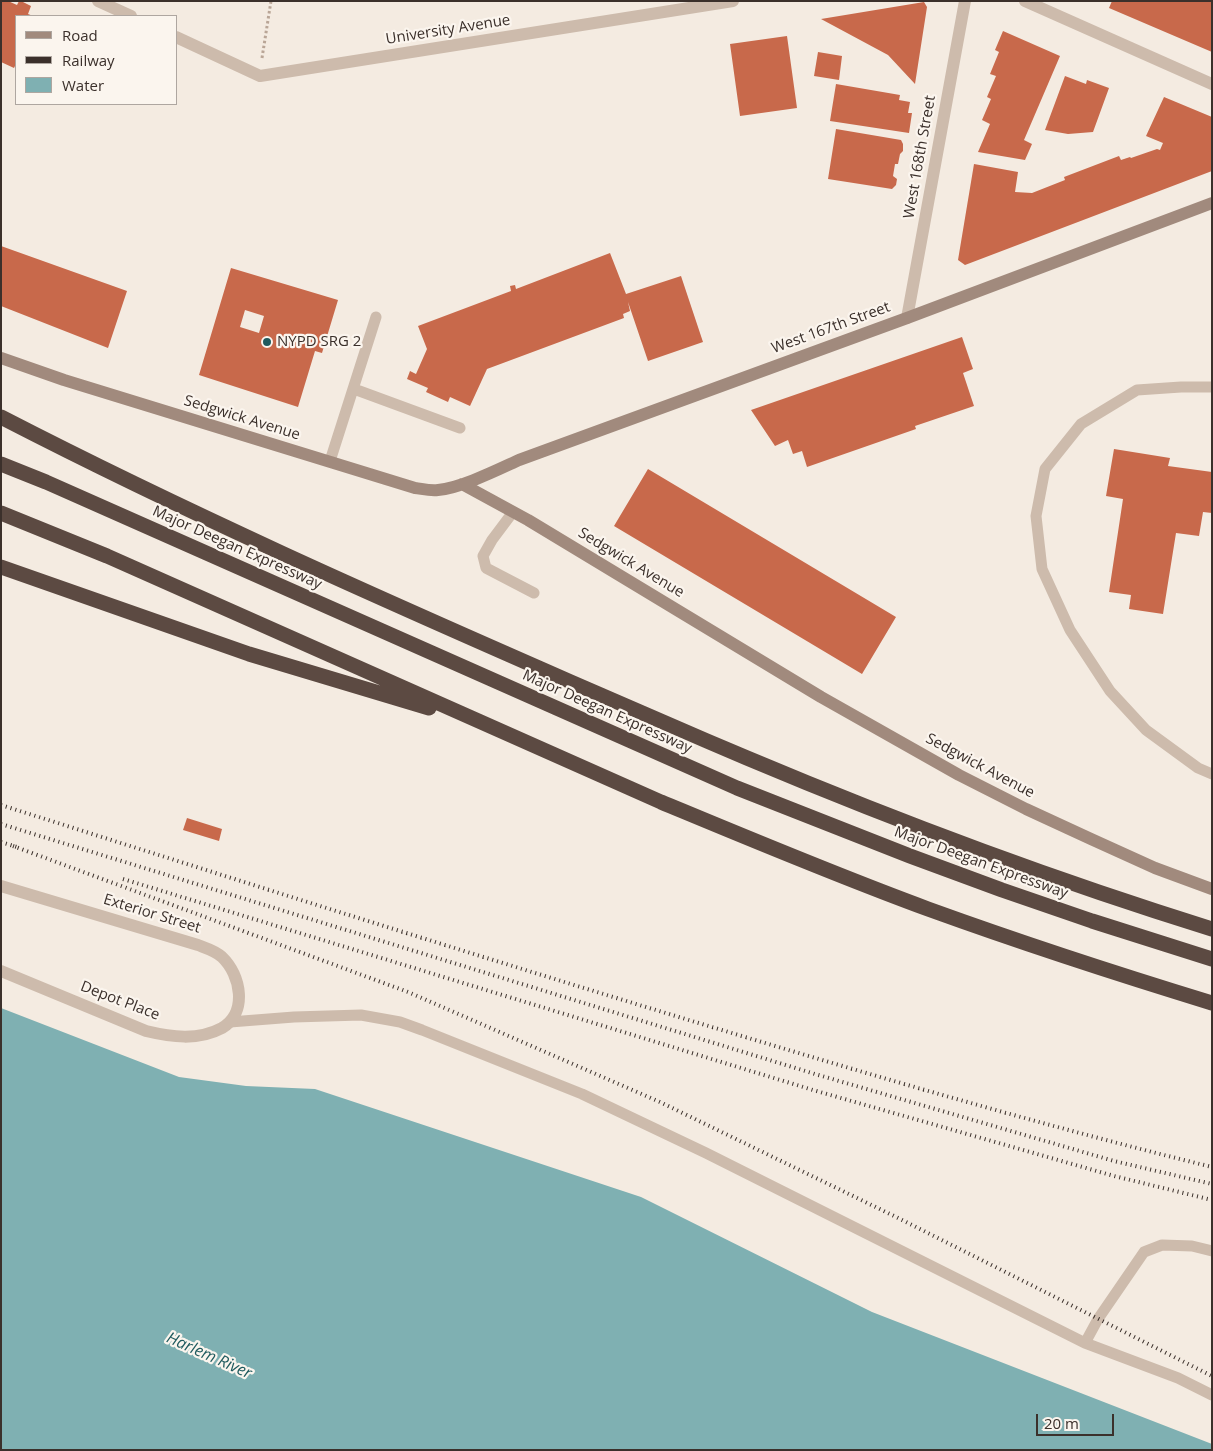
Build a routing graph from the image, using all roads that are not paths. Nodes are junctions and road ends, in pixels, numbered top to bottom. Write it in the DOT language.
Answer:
graph roads {
  1 [pos="98,1"];
  2 [pos="733,1"];
  3 [pos="965,1"];
  4 [pos="1025,1"];
  5 [pos="129,15"];
  6 [pos="178,38"];
  7 [pos="1212,84"];
  8 [pos="1212,203"];
  9 [pos="376,317"];
  10 [pos="907,318"];
  11 [pos="1,358"];
  12 [pos="1212,387"];
  13 [pos="354,388"];
  14 [pos="1,417"];
  15 [pos="460,428"];
  16 [pos="330,462"];
  17 [pos="1,464"];
  18 [pos="462,484"];
  19 [pos="513,512"];
  20 [pos="1,514"];
  21 [pos="1,567"];
  22 [pos="534,593"];
  23 [pos="491,727"];
  24 [pos="1212,774"];
  25 [pos="1,886"];
  26 [pos="1212,889"];
  27 [pos="1212,929"];
  28 [pos="1212,959"];
  29 [pos="1,971"];
  30 [pos="1212,1004"];
  31 [pos="230,1022"];
  32 [pos="1212,1251"];
  33 [pos="1085,1343"];
  34 [pos="1212,1395"];
  1 -- 5 [label="street"];
  2 -- 6 [label="street, University Avenue"];
  3 -- 10 [label="street, West 168th Street"];
  4 -- 7 [label="street"];
  8 -- 10 [label="main road, West 167th Street"];
  9 -- 13 [label="lane"];
  10 -- 18 [label="main road, West 167th Street"];
  11 -- 16 [label="main road, Sedgwick Avenue"];
  12 -- 24 [label="lane"];
  13 -- 15 [label="lane"];
  13 -- 16 [label="lane"];
  14 -- 27 [label="highway"];
  16 -- 18 [label="main road, Sedgwick Avenue"];
  17 -- 28 [label="highway, Major Deegan Expressway"];
  18 -- 19 [label="main road, Sedgwick Avenue"];
  19 -- 22 [label="lane"];
  19 -- 26 [label="main road, Sedgwick Avenue"];
  20 -- 23 [label="highway"];
  21 -- 23 [label="highway"];
  23 -- 30 [label="highway"];
  25 -- 31 [label="street, Exterior Street"];
  29 -- 31 [label="street, Depot Place"];
  31 -- 33 [label="lane"];
  32 -- 33 [label="lane"];
  33 -- 34 [label="lane"];
}
